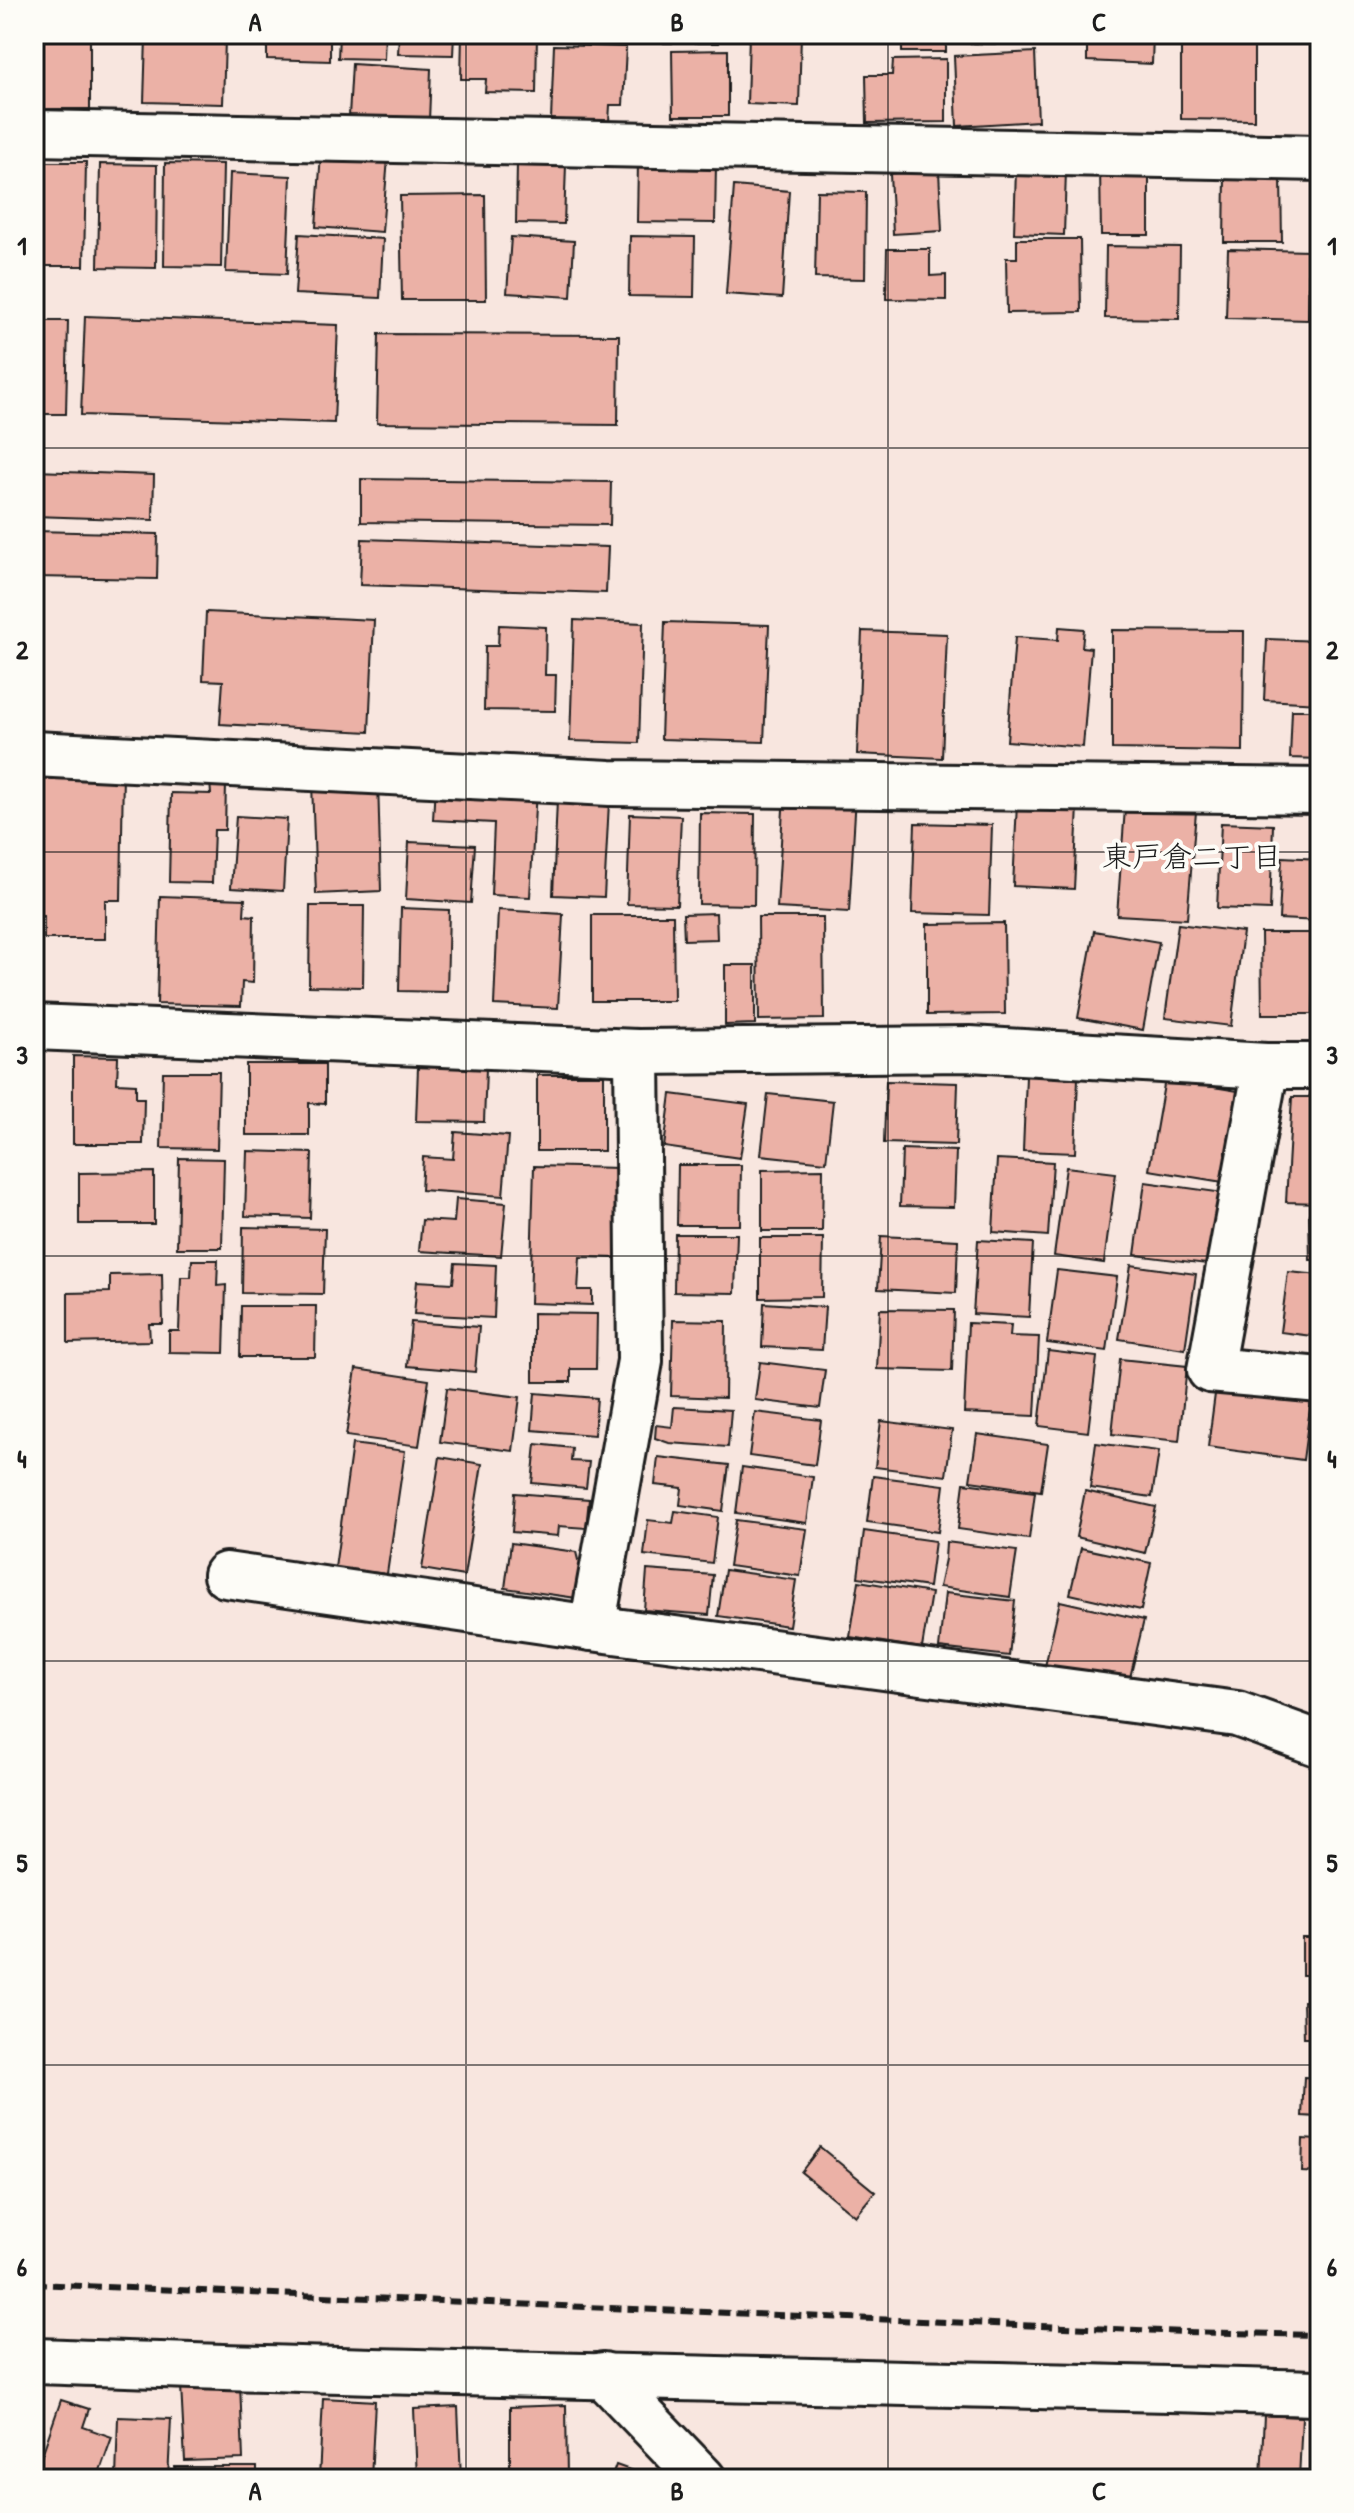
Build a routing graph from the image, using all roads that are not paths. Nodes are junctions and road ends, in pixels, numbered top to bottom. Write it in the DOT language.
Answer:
graph roads {
  1 [pos="34,133"];
  2 [pos="1320,158"];
  3 [pos="34,754"];
  4 [pos="1320,791"];
  5 [pos="34,1027"];
  6 [pos="637,1052"];
  7 [pos="1266,1066"];
  8 [pos="1320,1066"];
  9 [pos="1320,1380"];
  10 [pos="226,1575"];
  11 [pos="592,1628"];
  12 [pos="1320,1744"];
  13 [pos="34,2361"];
  14 [pos="603,2375"];
  15 [pos="1320,2393"];
  16 [pos="703,2479"];
  1 -- 2 [label="street"];
  3 -- 4 [label="street"];
  5 -- 6 [label="street"];
  6 -- 7 [label="street"];
  6 -- 11 [label="street"];
  7 -- 8 [label="street"];
  7 -- 9 [label="street"];
  10 -- 11 [label="street"];
  11 -- 12 [label="street"];
  13 -- 14 [label="street"];
  14 -- 15 [label="street"];
  14 -- 16 [label="street"];
}
